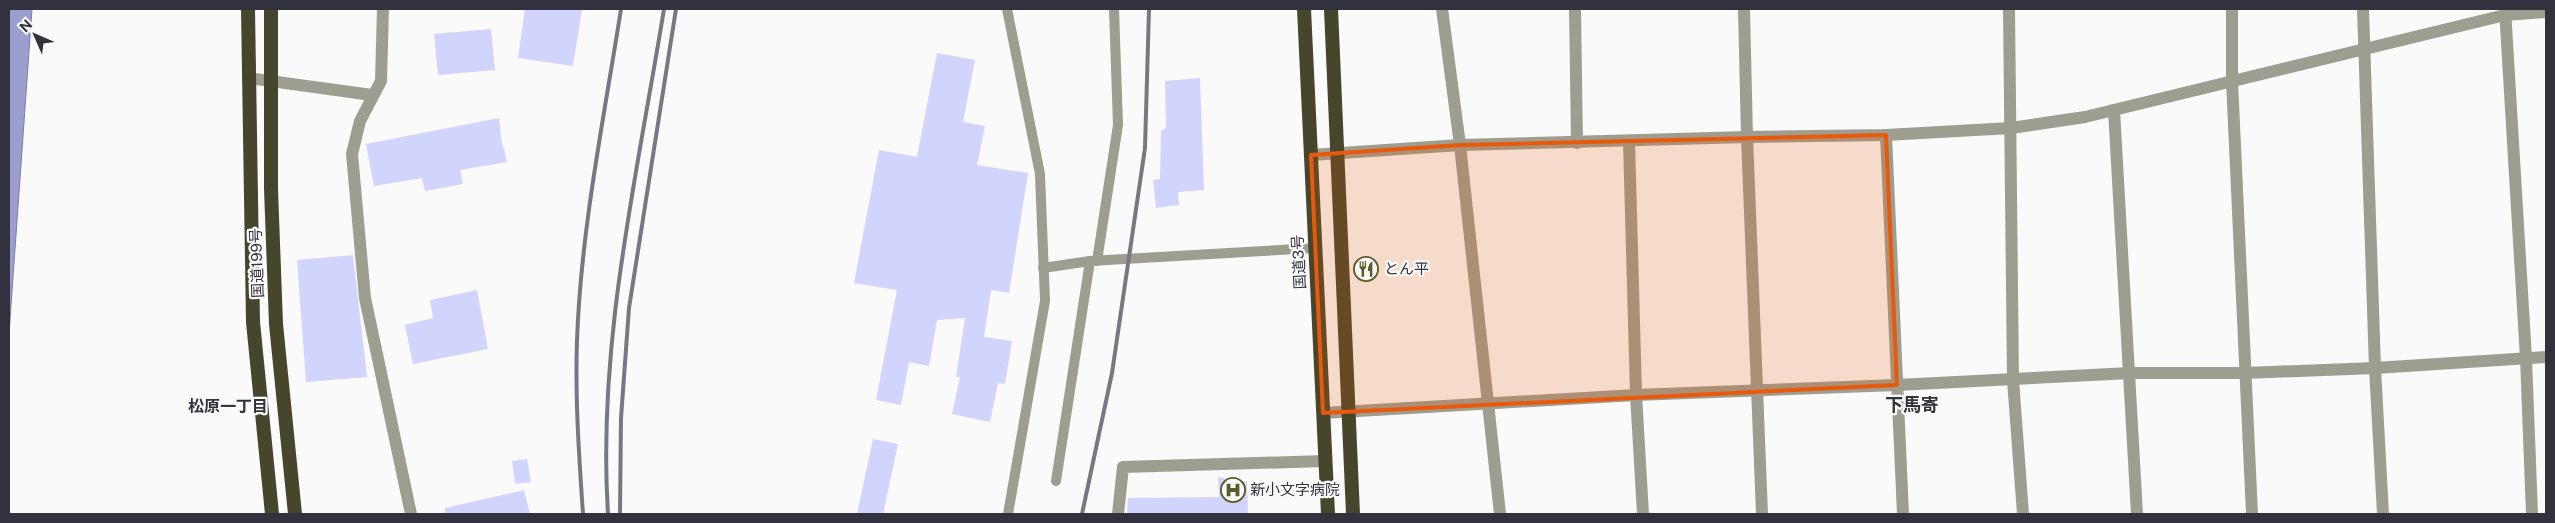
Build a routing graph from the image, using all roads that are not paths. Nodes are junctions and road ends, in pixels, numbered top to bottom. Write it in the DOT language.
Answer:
graph roads {
  1 [pos="248,9"];
  2 [pos="271,9"];
  3 [pos="383,9"];
  4 [pos="1007,9"];
  5 [pos="1114,9"];
  6 [pos="1304,9"];
  7 [pos="1331,9"];
  8 [pos="1442,9"];
  9 [pos="1575,9"];
  10 [pos="1744,9"];
  11 [pos="2009,9"];
  12 [pos="2232,9"];
  13 [pos="2363,9"];
  14 [pos="2505,12"];
  15 [pos="2546,12"];
  16 [pos="2364,49"];
  17 [pos="249,78"];
  18 [pos="272,81"];
  19 [pos="2232,81"];
  20 [pos="372,96"];
  21 [pos="2114,110"];
  22 [pos="2011,128"];
  23 [pos="1886,135"];
  24 [pos="1746,137"];
  25 [pos="1629,141"];
  26 [pos="1577,143"];
  27 [pos="1460,145"];
  28 [pos="1338,153"];
  29 [pos="1311,155"];
  30 [pos="1315,248"];
  31 [pos="1094,261"];
  32 [pos="1044,268"];
  33 [pos="2546,357"];
  34 [pos="2526,358"];
  35 [pos="2374,368"];
  36 [pos="2130,373"];
  37 [pos="2245,373"];
  38 [pos="2013,380"];
  39 [pos="1897,385"];
  40 [pos="1757,390"];
  41 [pos="1636,395"];
  42 [pos="1487,402"];
  43 [pos="1349,411"];
  44 [pos="1323,413"];
  45 [pos="1325,461"];
  46 [pos="1056,481"];
  47 [pos="272,514"];
  48 [pos="295,514"];
  49 [pos="411,514"];
  50 [pos="1008,514"];
  51 [pos="1118,514"];
  52 [pos="1328,514"];
  53 [pos="1354,514"];
  54 [pos="1500,514"];
  55 [pos="1643,514"];
  56 [pos="1762,514"];
  57 [pos="1903,514"];
  58 [pos="2023,514"];
  59 [pos="2137,514"];
  60 [pos="2252,514"];
  61 [pos="2383,514"];
  62 [pos="2532,514"];
  1 -- 17 [label="highway, 国道199号"];
  2 -- 18 [label="highway, 国道199号"];
  3 -- 20 [label="street"];
  4 -- 32 [label="lane"];
  5 -- 31 [label="lane"];
  6 -- 29 [label="highway, 国道3号"];
  7 -- 28 [label="highway"];
  8 -- 27 [label="street"];
  9 -- 26 [label="street"];
  10 -- 24 [label="street"];
  11 -- 22 [label="street"];
  12 -- 19 [label="street"];
  13 -- 16 [label="street"];
  14 -- 15 [label="street"];
  14 -- 16 [label="street"];
  14 -- 34 [label="street"];
  16 -- 19 [label="street"];
  16 -- 35 [label="street"];
  17 -- 18 [label="street"];
  17 -- 47 [label="highway, 国道199号"];
  18 -- 20 [label="street"];
  18 -- 48 [label="highway, 国道199号"];
  19 -- 21 [label="street"];
  19 -- 37 [label="street"];
  20 -- 49 [label="street"];
  21 -- 22 [label="street"];
  21 -- 36 [label="street"];
  22 -- 23 [label="street"];
  22 -- 38 [label="street"];
  23 -- 24 [label="street"];
  23 -- 39 [label="street"];
  24 -- 25 [label="street"];
  24 -- 40 [label="street"];
  25 -- 26 [label="street"];
  25 -- 41 [label="street"];
  26 -- 27 [label="street"];
  27 -- 28 [label="street"];
  27 -- 42 [label="street"];
  28 -- 29 [label="street"];
  28 -- 43 [label="highway"];
  29 -- 30 [label="highway, 国道3号"];
  30 -- 31 [label="lane"];
  30 -- 44 [label="highway, 国道3号"];
  31 -- 32 [label="lane"];
  31 -- 46 [label="lane"];
  32 -- 50 [label="lane"];
  33 -- 34 [label="street"];
  34 -- 35 [label="street"];
  34 -- 62 [label="street"];
  35 -- 37 [label="street"];
  35 -- 61 [label="street"];
  36 -- 37 [label="street"];
  36 -- 38 [label="street"];
  36 -- 59 [label="street"];
  37 -- 60 [label="street"];
  38 -- 39 [label="street"];
  38 -- 58 [label="street"];
  39 -- 40 [label="street"];
  39 -- 57 [label="street"];
  40 -- 41 [label="street"];
  40 -- 56 [label="street"];
  41 -- 42 [label="street"];
  41 -- 55 [label="street"];
  42 -- 43 [label="street"];
  42 -- 54 [label="street"];
  43 -- 44 [label="street"];
  43 -- 53 [label="highway"];
  44 -- 45 [label="highway, 国道3号"];
  45 -- 51 [label="street"];
  45 -- 52 [label="highway, 国道3号"];
}
